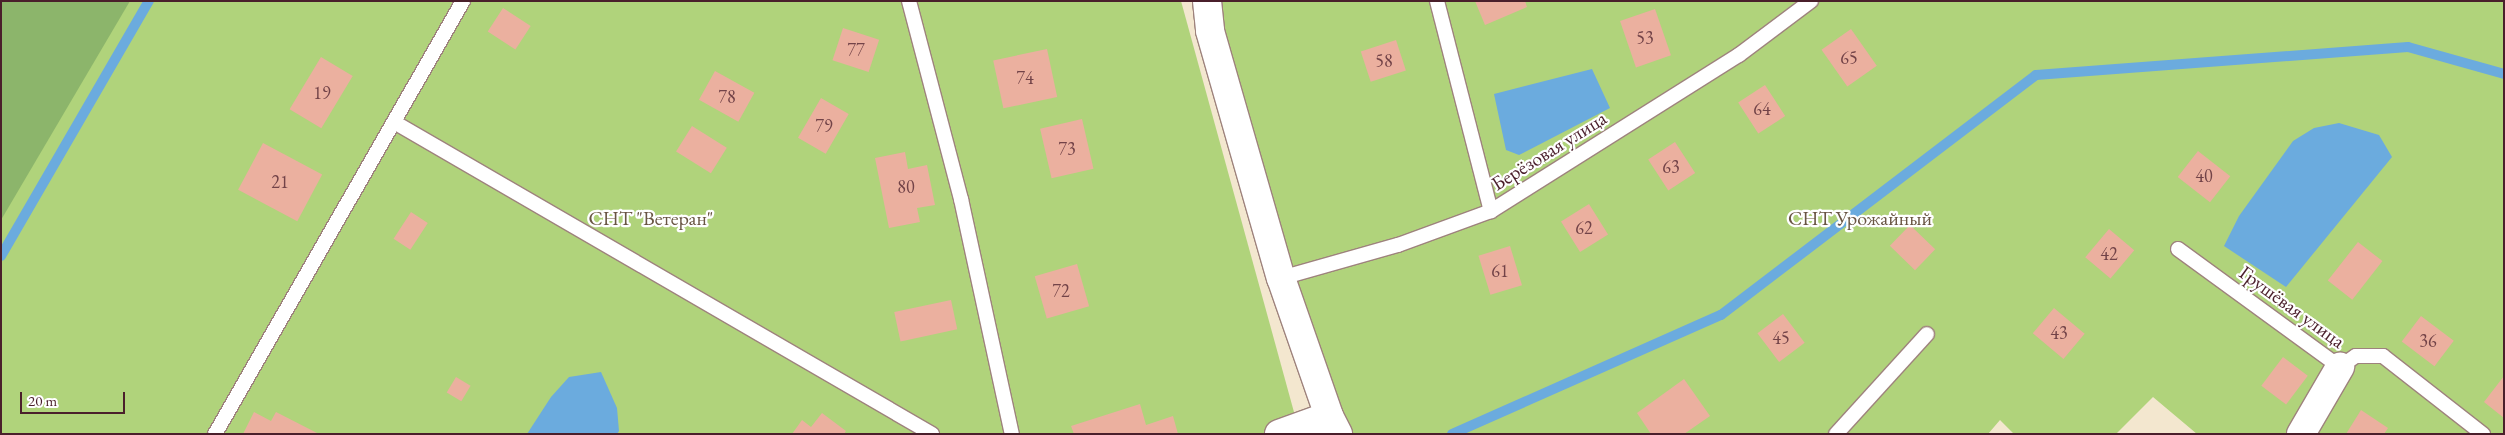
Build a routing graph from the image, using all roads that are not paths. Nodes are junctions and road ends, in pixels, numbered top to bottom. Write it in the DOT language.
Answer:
graph roads {
  1 [pos="463,1"];
  2 [pos="909,1"];
  3 [pos="1207,1"];
  4 [pos="1437,1"];
  5 [pos="1811,1"];
  6 [pos="394,122"];
  7 [pos="1491,212"];
  8 [pos="2178,249"];
  9 [pos="1281,278"];
  10 [pos="1927,334"];
  11 [pos="2340,367"];
  12 [pos="1333,425"];
  13 [pos="215,434"];
  14 [pos="932,434"];
  15 [pos="1012,434"];
  16 [pos="1279,434"];
  17 [pos="1836,434"];
  18 [pos="2301,434"];
  19 [pos="2483,434"];
  1 -- 6 [label="lane"];
  2 -- 15 [label="lane"];
  3 -- 9 [label="street"];
  4 -- 7 [label="lane"];
  5 -- 7 [label="lane, Берёзовая улица"];
  6 -- 13 [label="lane"];
  6 -- 14 [label="lane"];
  7 -- 9 [label="lane, Берёзовая улица"];
  8 -- 11 [label="lane, Грушёвая улица"];
  9 -- 12 [label="street"];
  10 -- 17 [label="lane"];
  11 -- 18 [label="street"];
  11 -- 19 [label="lane, Грушёвая улица"];
  12 -- 16 [label="street"];
}
